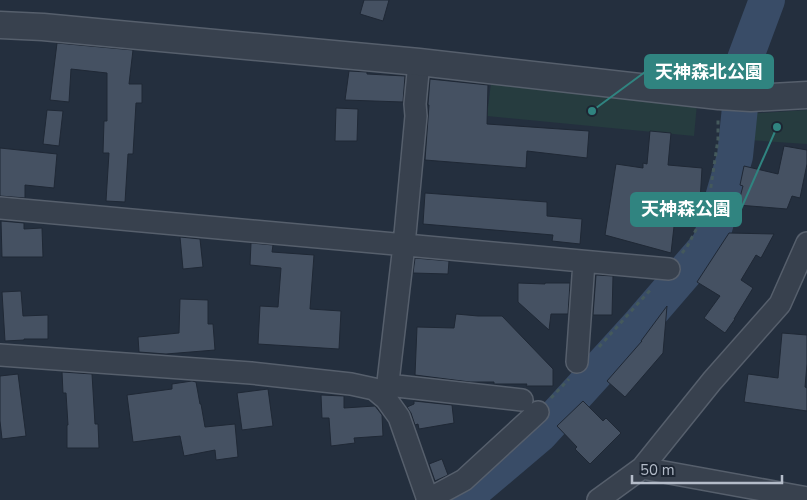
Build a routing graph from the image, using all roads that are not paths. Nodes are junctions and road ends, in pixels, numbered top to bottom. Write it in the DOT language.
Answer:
graph roads {
  1 [pos="0,24"];
  2 [pos="419,62"];
  3 [pos="807,95"];
  4 [pos="0,208"];
  5 [pos="807,243"];
  6 [pos="404,245"];
  7 [pos="584,262"];
  8 [pos="669,269"];
  9 [pos="0,355"];
  10 [pos="582,362"];
  11 [pos="387,392"];
  12 [pos="642,468"];
  13 [pos="735,493"];
  14 [pos="807,498"];
  15 [pos="428,500"];
  16 [pos="598,500"];
  1 -- 2 [label="street"];
  2 -- 3 [label="street"];
  2 -- 6 [label="street"];
  4 -- 6 [label="street"];
  5 -- 12 [label="street"];
  6 -- 7 [label="street"];
  6 -- 11 [label="street"];
  7 -- 8 [label="street"];
  7 -- 10 [label="street"];
  9 -- 11 [label="street"];
  11 -- 15 [label="street"];
  11 -- 15 [label="street"];
  12 -- 13 [label="street"];
  12 -- 16 [label="street"];
  13 -- 14 [label="street"];
}
